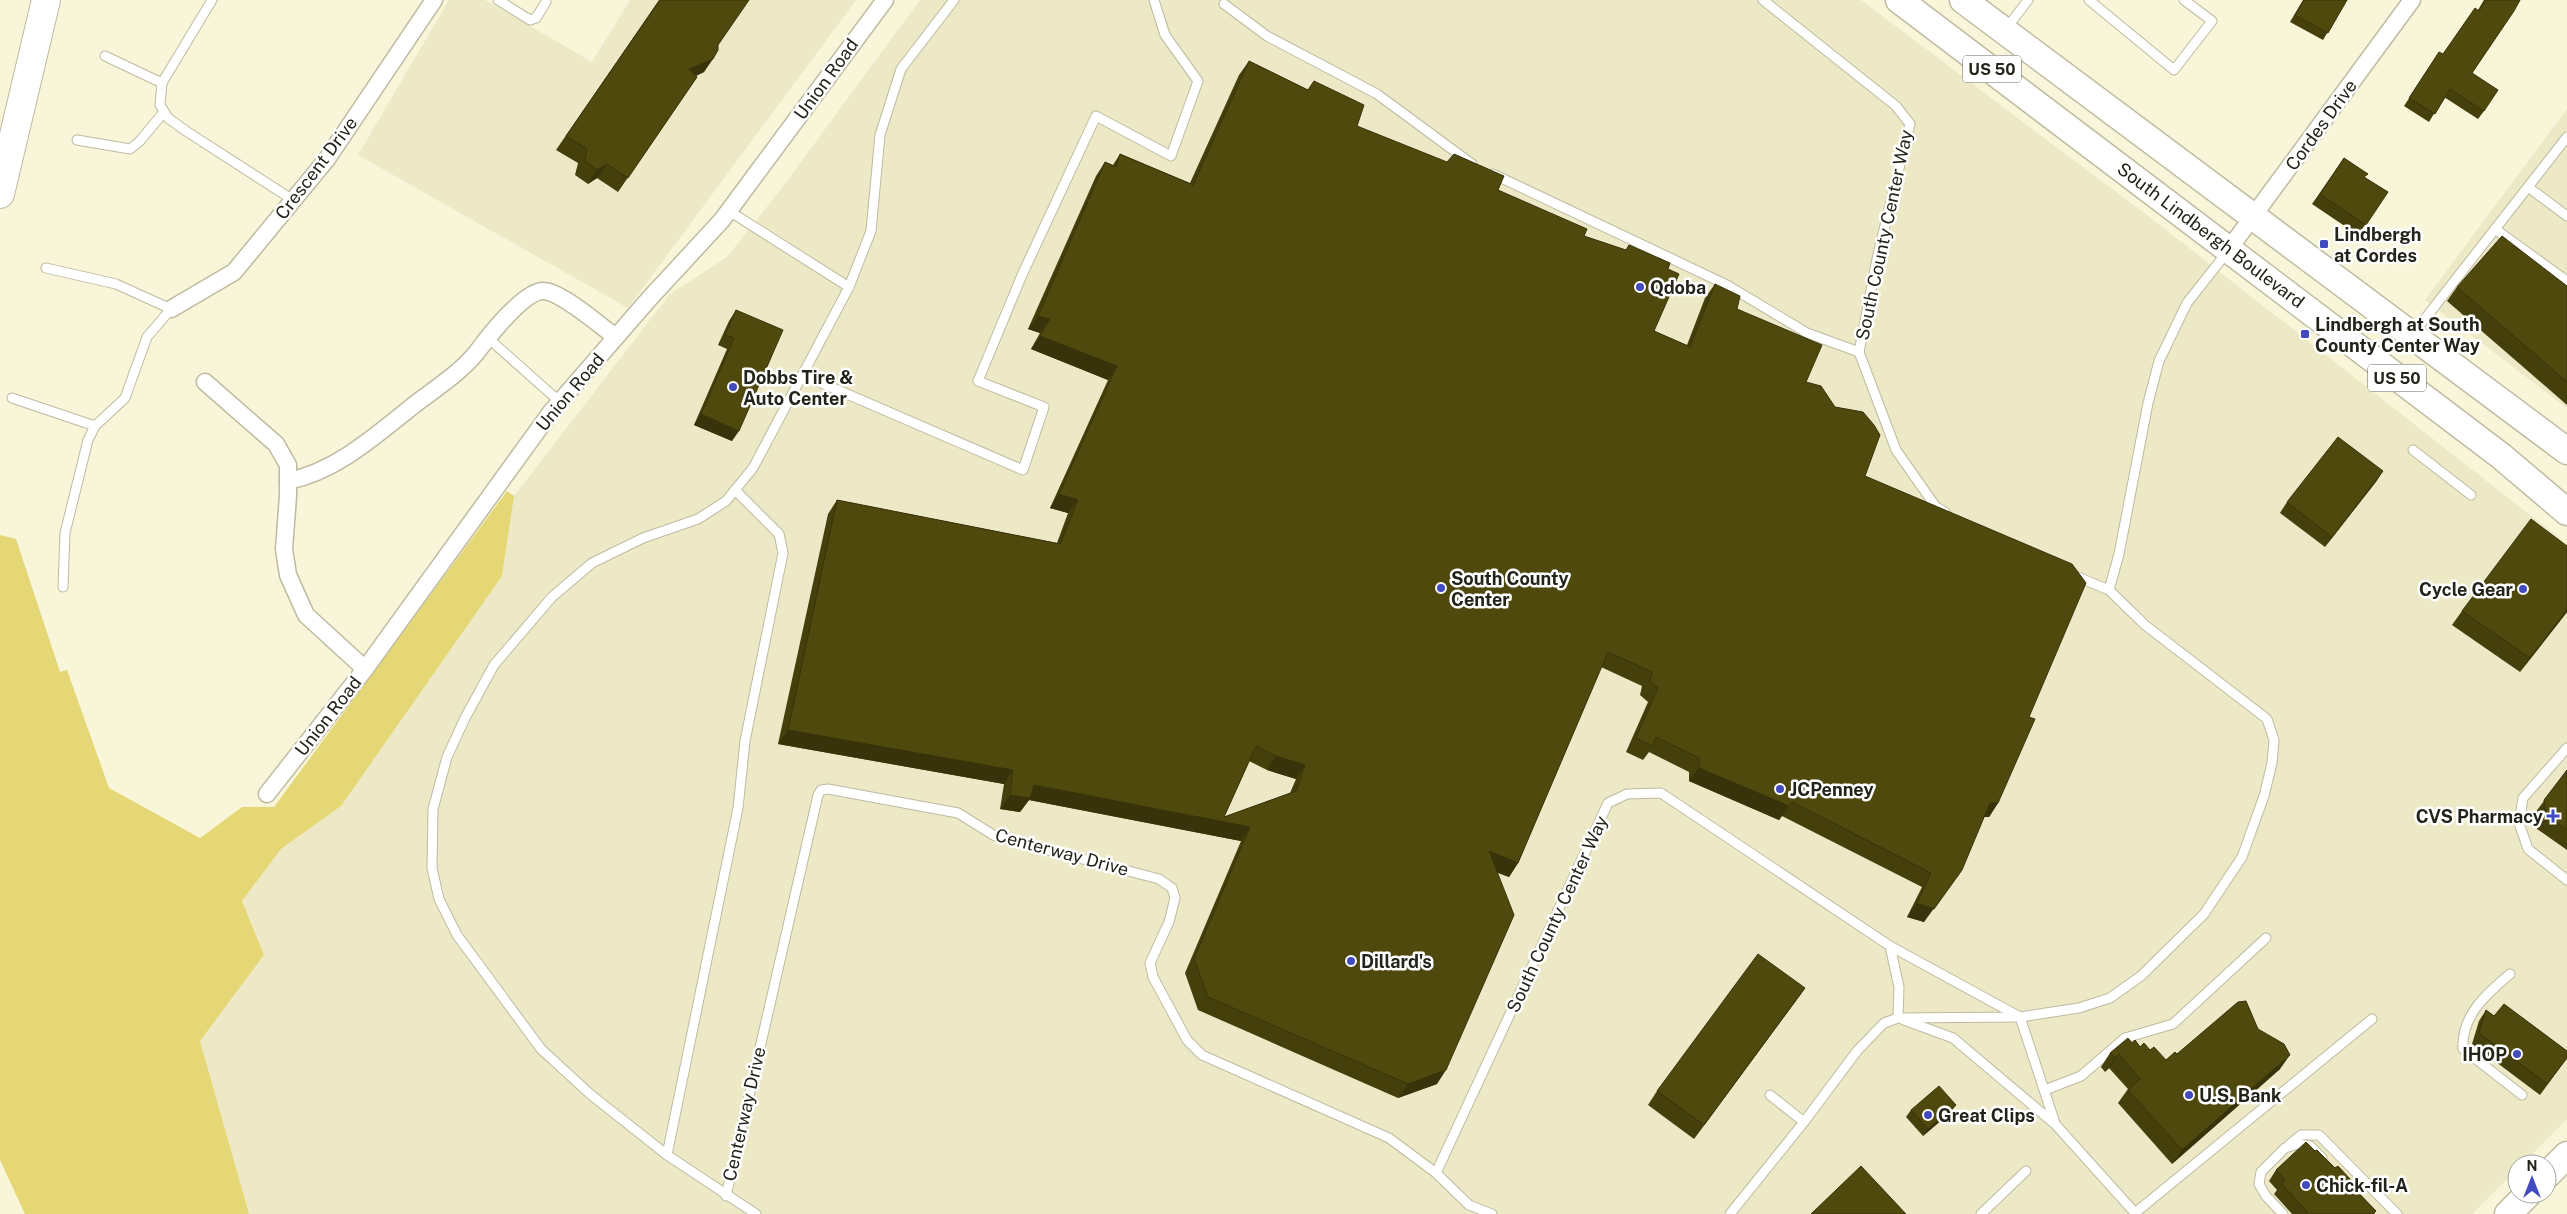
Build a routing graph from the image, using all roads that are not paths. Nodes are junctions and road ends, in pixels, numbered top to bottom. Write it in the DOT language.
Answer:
graph roads {
  1 [pos="46,0"];
  2 [pos="212,0"];
  3 [pos="434,0"];
  4 [pos="498,0"];
  5 [pos="885,0"];
  6 [pos="954,0"];
  7 [pos="1154,0"];
  8 [pos="1763,0"];
  9 [pos="1899,0"];
  10 [pos="1963,0"];
  11 [pos="2028,0"];
  12 [pos="2089,0"];
  13 [pos="2184,0"];
  14 [pos="2412,0"];
  15 [pos="546,2"];
  16 [pos="1224,4"];
  17 [pos="2004,31"];
  18 [pos="105,56"];
  19 [pos="162,83"];
  20 [pos="164,112"];
  21 [pos="2567,137"];
  22 [pos="77,140"];
  23 [pos="2528,187"];
  24 [pos="0,194"];
  25 [pos="293,200"];
  26 [pos="729,211"];
  27 [pos="2567,216"];
  28 [pos="2253,217"];
  29 [pos="2495,229"];
  30 [pos="2229,249"];
  31 [pos="46,268"];
  32 [pos="2567,281"];
  33 [pos="849,287"];
  34 [pos="171,308"];
  35 [pos="2412,336"];
  36 [pos="616,337"];
  37 [pos="488,338"];
  38 [pos="1858,352"];
  39 [pos="803,375"];
  40 [pos="205,382"];
  41 [pos="12,398"];
  42 [pos="560,402"];
  43 [pos="95,426"];
  44 [pos="2413,450"];
  45 [pos="2567,452"];
  46 [pos="288,482"];
  47 [pos="735,490"];
  48 [pos="2471,495"];
  49 [pos="2567,512"];
  50 [pos="1952,516"];
  51 [pos="2060,569"];
  52 [pos="63,586"];
  53 [pos="2109,590"];
  54 [pos="365,669"];
  55 [pos="2567,748"];
  56 [pos="267,794"];
  57 [pos="2567,880"];
  58 [pos="2266,938"];
  59 [pos="1890,946"];
  60 [pos="2510,974"];
  61 [pos="2020,1017"];
  62 [pos="1898,1018"];
  63 [pos="2372,1019"];
  64 [pos="2045,1090"];
  65 [pos="1770,1095"];
  66 [pos="2522,1095"];
  67 [pos="1804,1122"];
  68 [pos="2055,1124"];
  69 [pos="2285,1148"];
  70 [pos="667,1155"];
  71 [pos="2567,1155"];
  72 [pos="2557,1165"];
  73 [pos="2330,1166"];
  74 [pos="2026,1171"];
  75 [pos="1436,1173"];
  76 [pos="726,1196"];
  77 [pos="2518,1204"];
  78 [pos="2136,1213"];
  79 [pos="756,1214"];
  80 [pos="1492,1214"];
  81 [pos="1730,1214"];
  82 [pos="1981,1214"];
  83 [pos="2283,1214"];
  84 [pos="2397,1214"];
  85 [pos="2508,1214"];
  1 -- 24 [label="highway"];
  2 -- 19 [label="lane"];
  3 -- 25 [label="street, Crescent Drive"];
  4 -- 15 [label="lane"];
  5 -- 26 [label="street, Union Road"];
  6 -- 33 [label="lane"];
  7 -- 39 [label="lane"];
  8 -- 38 [label="lane, South County Center Way"];
  9 -- 30 [label="main road, South Lindbergh Boulevard / US 50"];
  10 -- 17 [label="main road, US 50"];
  11 -- 17 [label="lane"];
  12 -- 13 [label="lane"];
  14 -- 28 [label="street, Cordes Drive"];
  16 -- 38 [label="lane"];
  17 -- 28 [label="main road, US 50"];
  18 -- 19 [label="lane"];
  19 -- 20 [label="lane"];
  20 -- 22 [label="lane"];
  20 -- 25 [label="lane"];
  21 -- 23 [label="lane"];
  23 -- 27 [label="lane"];
  23 -- 29 [label="lane"];
  25 -- 34 [label="street, Crescent Drive"];
  26 -- 33 [label="lane"];
  26 -- 36 [label="street, Union Road"];
  28 -- 30 [label="street, Cordes Drive"];
  28 -- 35 [label="main road, US 50"];
  29 -- 32 [label="lane"];
  29 -- 35 [label="lane"];
  30 -- 49 [label="main road, South Lindbergh Boulevard / US 50"];
  30 -- 53 [label="lane"];
  31 -- 34 [label="lane"];
  33 -- 39 [label="lane"];
  34 -- 43 [label="lane"];
  35 -- 45 [label="main road, US 50"];
  36 -- 37 [label="street"];
  36 -- 42 [label="street, Union Road"];
  37 -- 42 [label="lane"];
  37 -- 46 [label="street"];
  38 -- 50 [label="lane, South County Center Way"];
  39 -- 47 [label="lane"];
  40 -- 46 [label="street"];
  41 -- 43 [label="lane"];
  42 -- 54 [label="street, Union Road"];
  43 -- 52 [label="lane"];
  44 -- 48 [label="lane"];
  46 -- 54 [label="street"];
  47 -- 70 [label="lane"];
  47 -- 70 [label="lane"];
  51 -- 53 [label="lane"];
  53 -- 61 [label="lane"];
  54 -- 56 [label="street, Union Road"];
  55 -- 57 [label="lane"];
  58 -- 64 [label="lane"];
  59 -- 61 [label="lane, South County Center Way"];
  59 -- 62 [label="lane"];
  59 -- 75 [label="lane, South County Center Way"];
  60 -- 66 [label="lane"];
  61 -- 62 [label="lane"];
  61 -- 64 [label="lane"];
  62 -- 67 [label="lane"];
  62 -- 68 [label="lane"];
  63 -- 78 [label="lane"];
  64 -- 68 [label="lane"];
  65 -- 67 [label="lane"];
  67 -- 81 [label="lane"];
  68 -- 78 [label="lane"];
  69 -- 73 [label="lane"];
  69 -- 83 [label="lane"];
  69 -- 84 [label="lane"];
  70 -- 76 [label="lane"];
  71 -- 72 [label="main road"];
  74 -- 82 [label="lane"];
  75 -- 76 [label="lane, Centerway Drive"];
  75 -- 80 [label="lane, Centerway Drive"];
  76 -- 79 [label="lane"];
  77 -- 85 [label="main road"];
}
